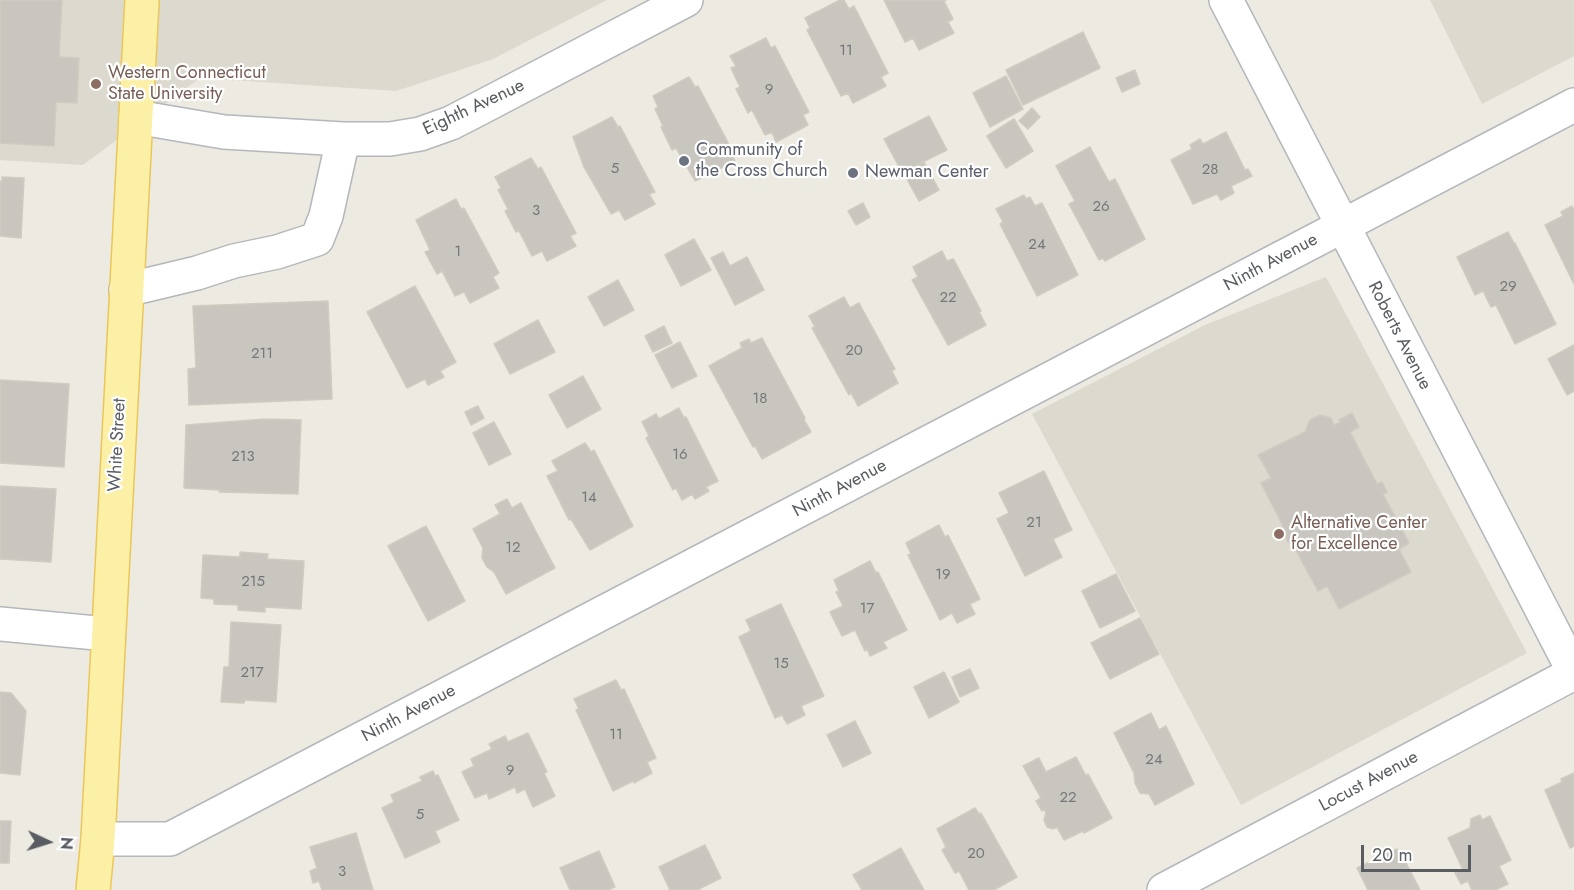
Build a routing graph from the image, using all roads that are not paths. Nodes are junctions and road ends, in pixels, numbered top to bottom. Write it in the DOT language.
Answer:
graph roads {
  1 [pos="142,0"];
  2 [pos="686,0"];
  3 [pos="1226,0"];
  4 [pos="1574,105"];
  5 [pos="135,117"];
  6 [pos="343,139"];
  7 [pos="1342,226"];
  8 [pos="126,290"];
  9 [pos="0,624"];
  10 [pos="107,633"];
  11 [pos="1574,672"];
  12 [pos="98,839"];
  13 [pos="93,890"];
  14 [pos="1164,890"];
  1 -- 5 [label="main road, White Street"];
  2 -- 6 [label="street, Eighth Avenue"];
  3 -- 7 [label="street, Roberts Avenue"];
  4 -- 7 [label="street, Ninth Avenue"];
  5 -- 6 [label="street, Eighth Avenue"];
  5 -- 8 [label="main road, White Street"];
  6 -- 8 [label="street"];
  7 -- 11 [label="street, Roberts Avenue"];
  7 -- 12 [label="street, Ninth Avenue"];
  8 -- 10 [label="main road, White Street"];
  9 -- 10 [label="street"];
  10 -- 12 [label="main road, White Street"];
  11 -- 14 [label="street, Locust Avenue"];
  12 -- 13 [label="main road, White Street"];
}
